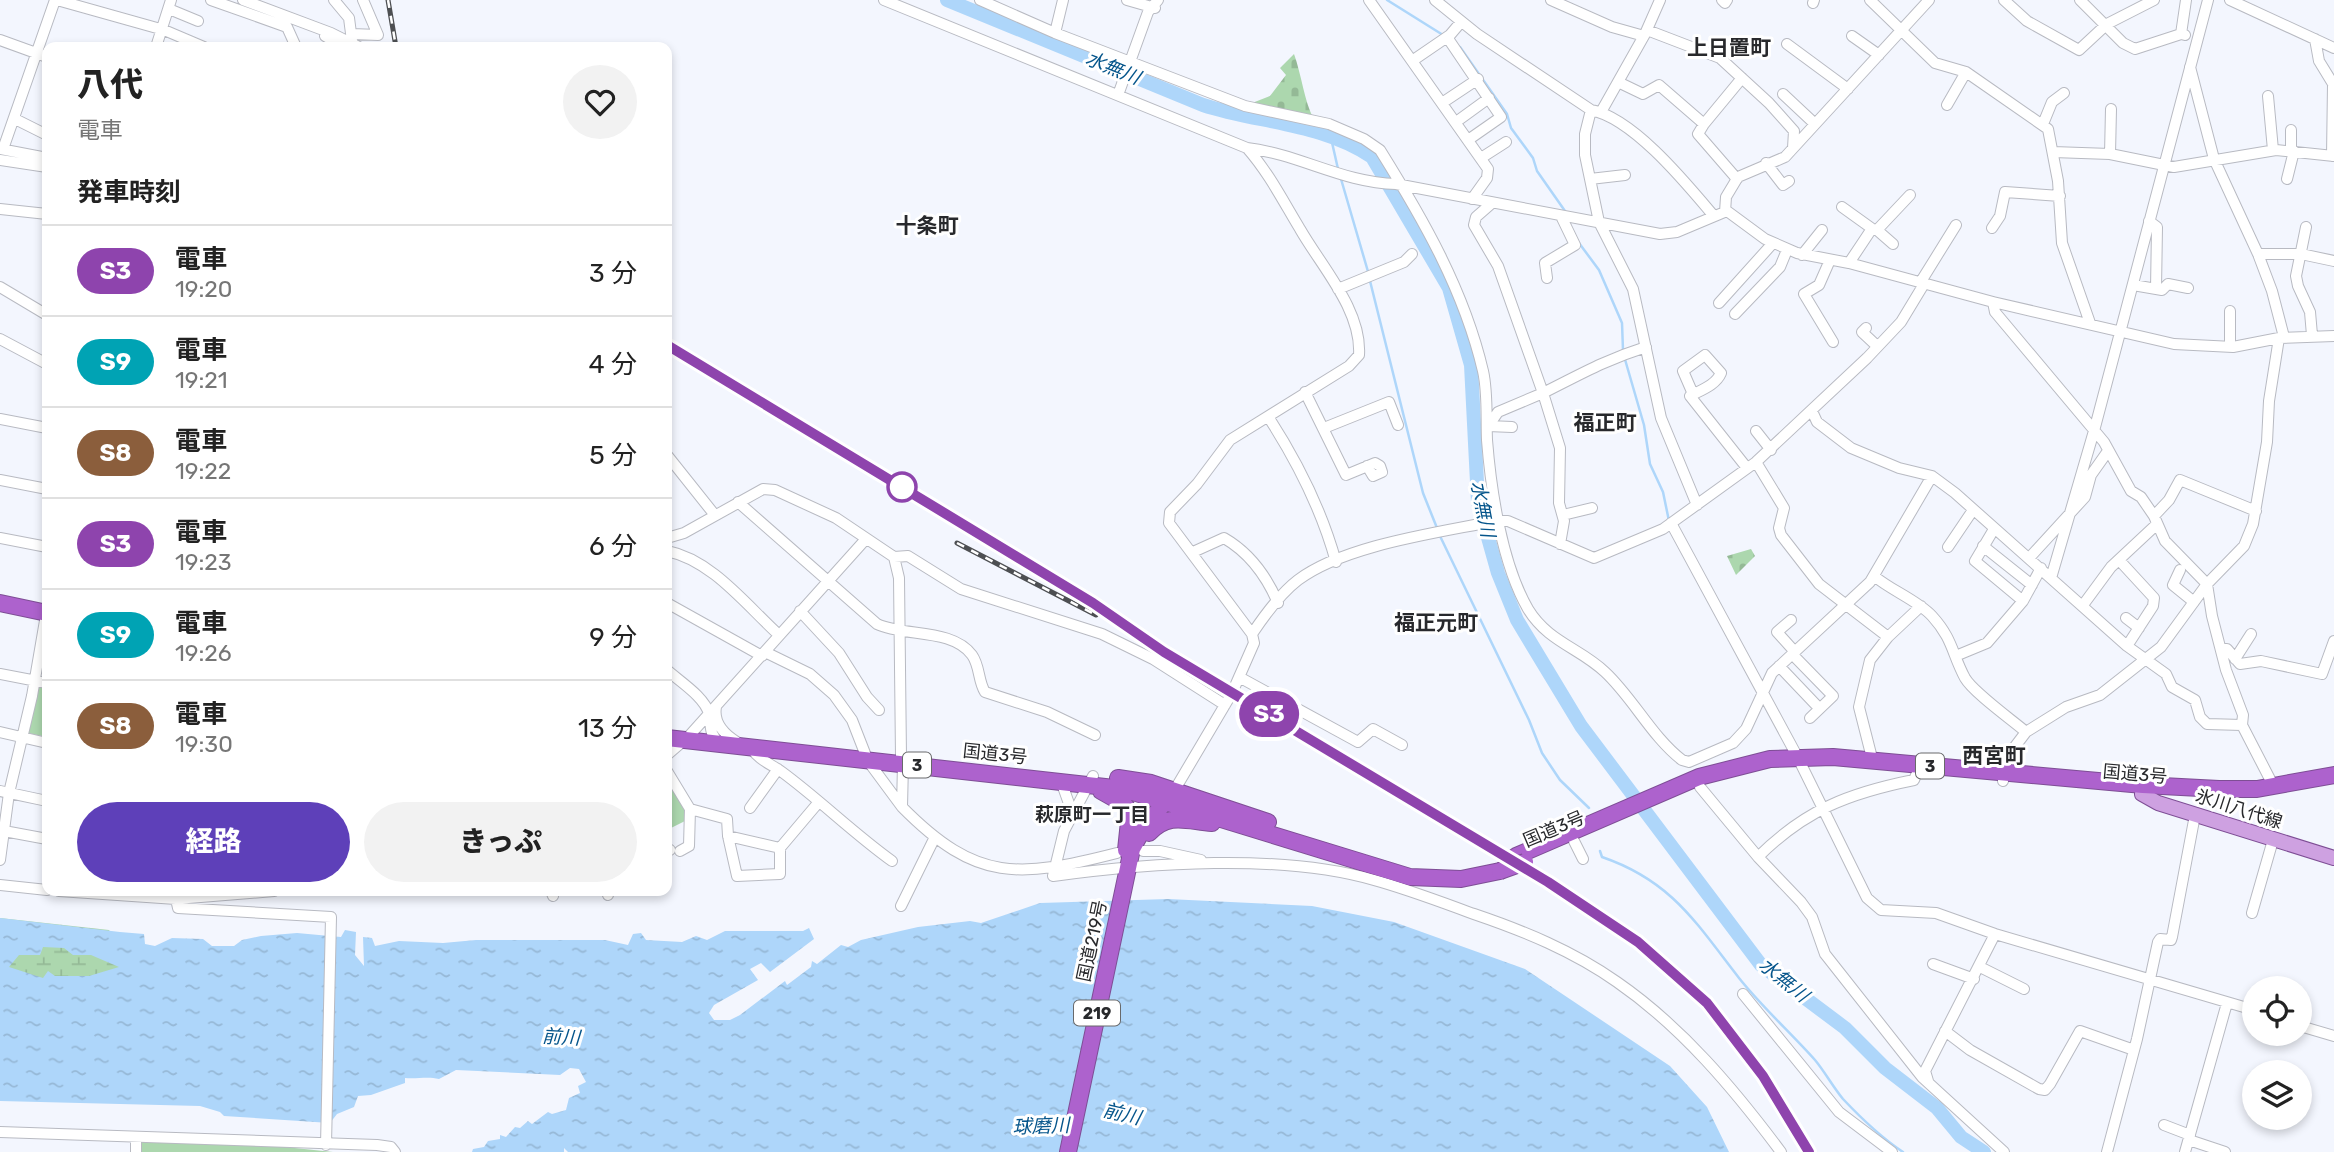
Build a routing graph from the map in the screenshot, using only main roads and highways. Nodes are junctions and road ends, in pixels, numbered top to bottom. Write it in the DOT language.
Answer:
graph roads {
  1 [pos="0,603"];
  2 [pos="0,610"];
  3 [pos="42,613"];
  4 [pos="42,614"];
  5 [pos="672,734"];
  6 [pos="672,738"];
  7 [pos="687,739"];
  8 [pos="902,761"];
  9 [pos="1800,761"];
  10 [pos="2334,775"];
  11 [pos="2004,776"];
  12 [pos="1091,781"];
  13 [pos="2334,784"];
  14 [pos="1170,796"];
  15 [pos="2170,797"];
  16 [pos="1624,815"];
  17 [pos="1252,828"];
  18 [pos="1131,851"];
  19 [pos="2334,858"];
  20 [pos="1520,859"];
  21 [pos="1495,867"];
  22 [pos="1127,870"];
  23 [pos="1068,1152"];
  1 -- 3 [label="highway"];
  2 -- 4 [label="highway"];
  5 -- 7 [label="highway, 国道3号 / 3"];
  6 -- 7 [label="highway, 国道3号 / 3"];
  7 -- 8 [label="highway, 国道3号 / 3"];
  8 -- 12 [label="highway, 国道3号 / 3"];
  8 -- 12 [label="highway, 国道3号 / 3"];
  9 -- 11 [label="highway, 国道3号 / 3"];
  9 -- 11 [label="highway, 国道3号 / 3"];
  9 -- 16 [label="highway, 国道3号 / 3"];
  10 -- 15 [label="highway, 国道3号 / 3"];
  11 -- 15 [label="highway, 国道3号 / 3"];
  12 -- 14 [label="highway, 国道3号 / 3"];
  12 -- 22 [label="highway"];
  13 -- 15 [label="highway, 国道3号 / 3"];
  14 -- 17 [label="highway, 国道3号 / 3"];
  14 -- 18 [label="highway, 国道219号 / 219"];
  14 -- 21 [label="highway, 国道3号 / 3"];
  15 -- 19 [label="main road, 氷川八代線"];
  16 -- 20 [label="highway, 国道3号 / 3"];
  16 -- 20 [label="highway, 国道3号 / 3"];
  17 -- 18 [label="highway"];
  17 -- 21 [label="highway, 国道3号 / 3"];
  18 -- 22 [label="highway, 国道219号 / 219"];
  20 -- 21 [label="highway, 国道3号 / 3"];
  22 -- 23 [label="highway, 国道219号 / 219"];
}
